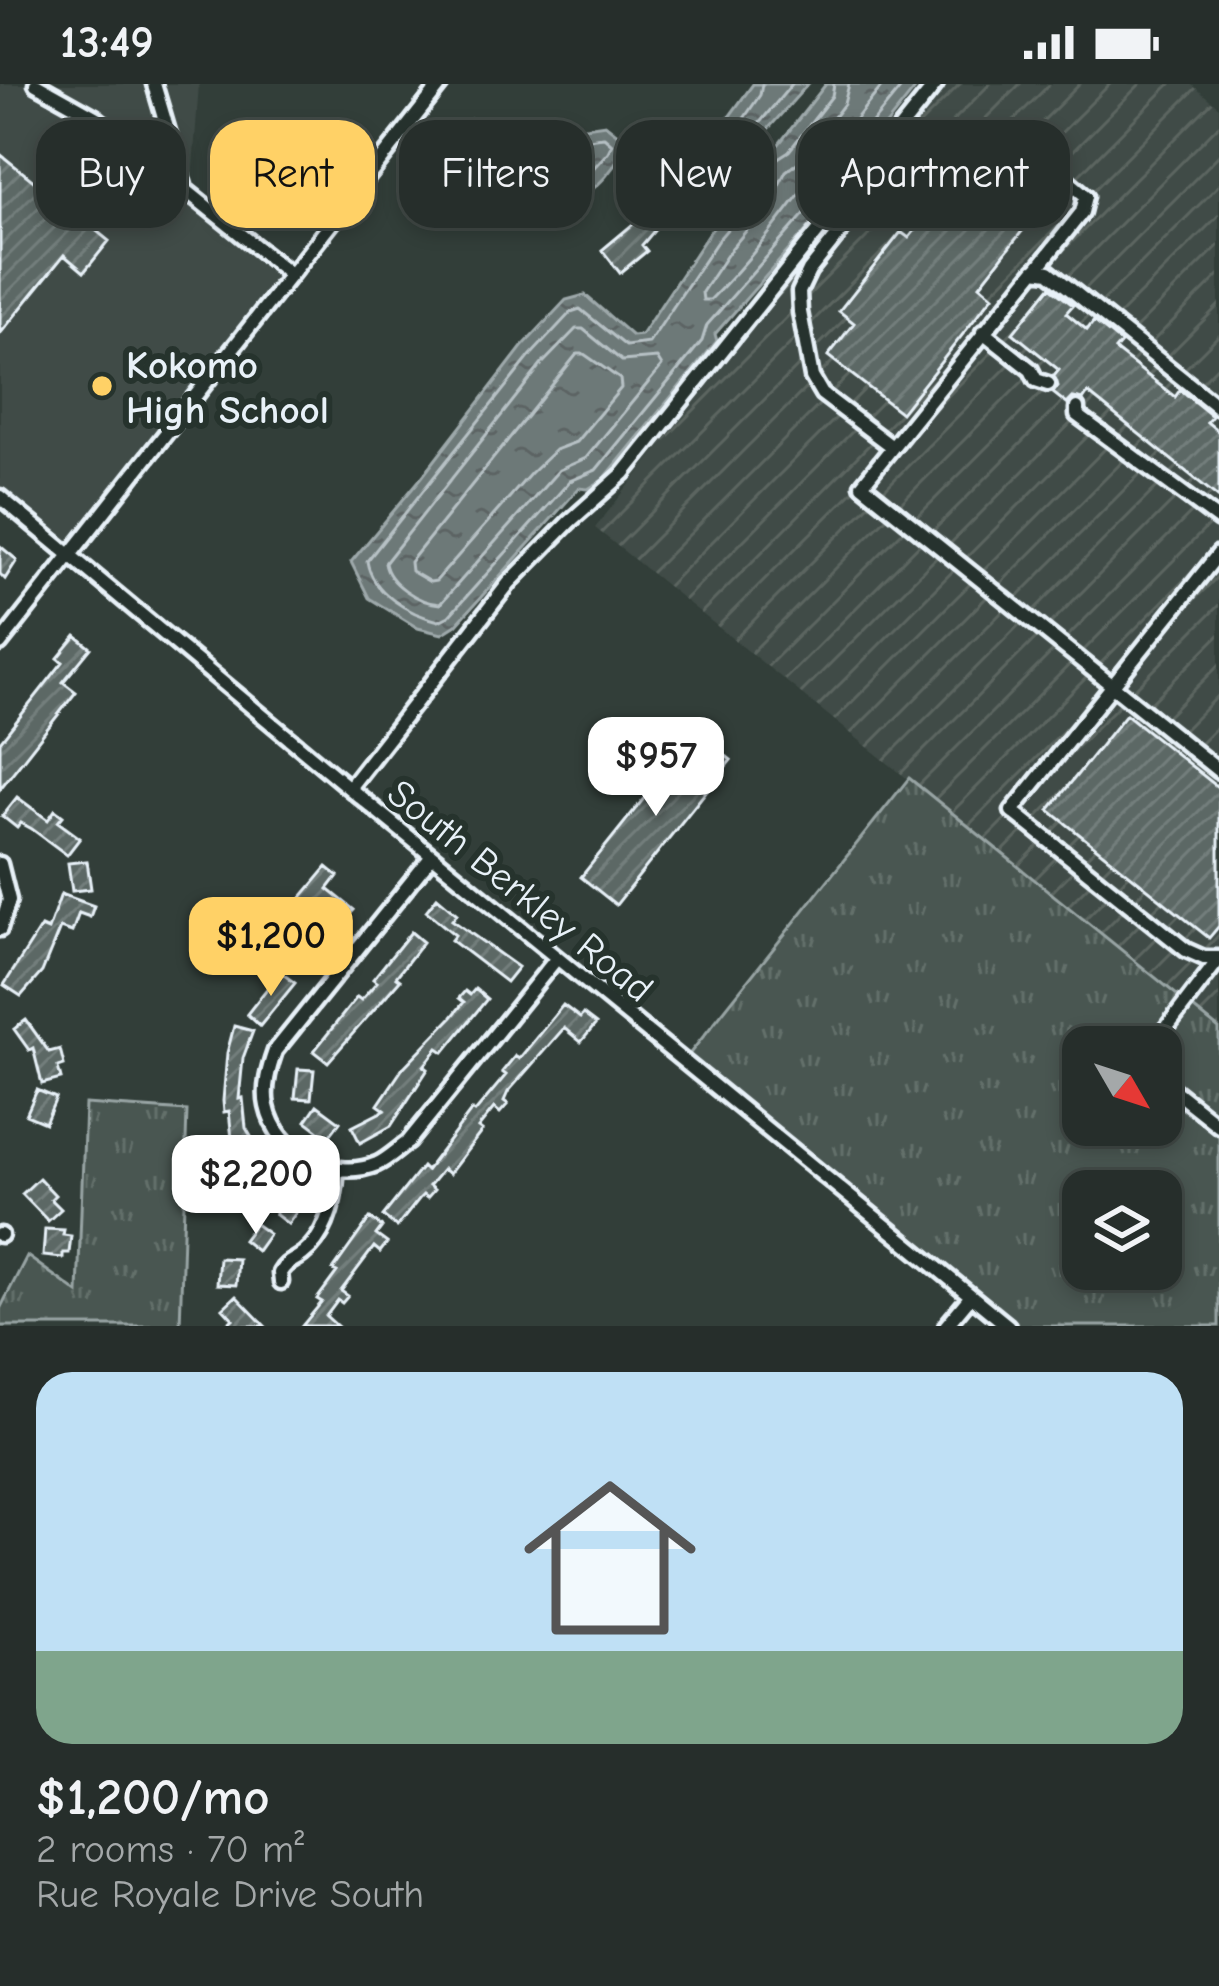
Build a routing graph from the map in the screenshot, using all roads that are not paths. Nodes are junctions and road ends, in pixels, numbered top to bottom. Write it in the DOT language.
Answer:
graph roads {
  1 [pos="36,84"];
  2 [pos="154,84"];
  3 [pos="441,84"];
  4 [pos="936,84"];
  5 [pos="187,194"];
  6 [pos="1035,270"];
  7 [pos="290,274"];
  8 [pos="983,332"];
  9 [pos="1048,384"];
  10 [pos="1077,408"];
  11 [pos="1219,408"];
  12 [pos="892,447"];
  13 [pos="0,497"];
  14 [pos="1219,520"];
  15 [pos="1219,553"];
  16 [pos="70,555"];
  17 [pos="0,644"];
  18 [pos="1112,686"];
  19 [pos="1219,771"];
  20 [pos="349,788"];
  21 [pos="432,856"];
  22 [pos="0,864"];
  23 [pos="0,929"];
  24 [pos="557,958"];
  25 [pos="1219,959"];
  26 [pos="1168,1026"];
  27 [pos="1182,1097"];
  28 [pos="1219,1126"];
  29 [pos="338,1169"];
  30 [pos="281,1282"];
  31 [pos="971,1296"];
  32 [pos="946,1326"];
  33 [pos="1008,1326"];
  1 -- 5 [label="street"];
  2 -- 5 [label="street"];
  3 -- 7 [label="street"];
  4 -- 20 [label="street"];
  5 -- 7 [label="street"];
  6 -- 8 [label="street"];
  6 -- 11 [label="street"];
  6 -- 12 [label="street"];
  7 -- 16 [label="street"];
  8 -- 9 [label="street"];
  8 -- 12 [label="street"];
  10 -- 14 [label="street"];
  12 -- 18 [label="street"];
  13 -- 16 [label="street, South Berkley Road"];
  15 -- 18 [label="street"];
  16 -- 17 [label="street"];
  16 -- 20 [label="street, South Berkley Road"];
  18 -- 19 [label="street"];
  18 -- 25 [label="street"];
  20 -- 21 [label="street, South Berkley Road"];
  21 -- 24 [label="street, South Berkley Road"];
  21 -- 29 [label="street"];
  22 -- 23 [label="street"];
  24 -- 29 [label="street"];
  24 -- 31 [label="street, South Berkley Road"];
  25 -- 26 [label="street"];
  27 -- 28 [label="street"];
  29 -- 30 [label="street"];
  31 -- 32 [label="street"];
  31 -- 33 [label="street, South Berkley Road"];
}
